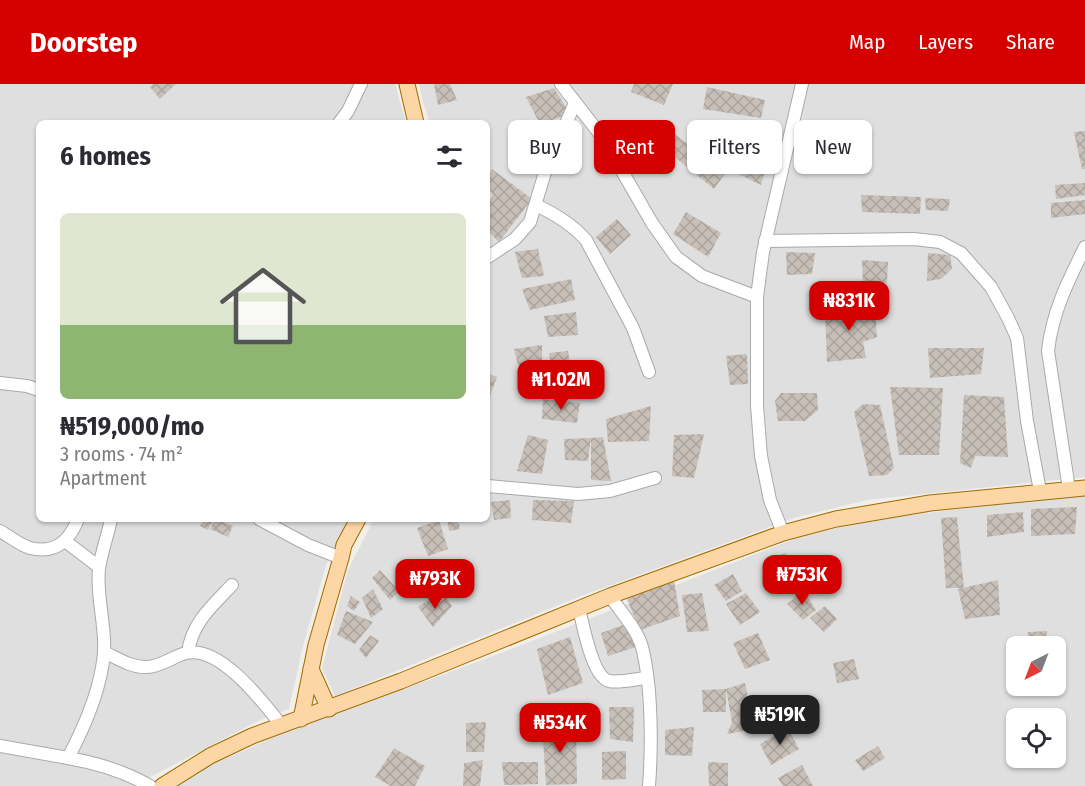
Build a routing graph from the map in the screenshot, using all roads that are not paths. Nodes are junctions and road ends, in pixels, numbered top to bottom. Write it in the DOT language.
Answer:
graph roads {
  1 [pos="361,84"];
  2 [pos="407,84"];
  3 [pos="561,84"];
  4 [pos="802,84"];
  5 [pos="575,103"];
  6 [pos="341,120"];
  7 [pos="415,120"];
  8 [pos="536,205"];
  9 [pos="765,241"];
  10 [pos="1085,247"];
  11 [pos="490,256"];
  12 [pos="757,297"];
  13 [pos="649,372"];
  14 [pos="0,383"];
  15 [pos="36,389"];
  16 [pos="655,478"];
  17 [pos="490,486"];
  18 [pos="1085,488"];
  19 [pos="1069,489"];
  20 [pos="1040,491"];
  21 [pos="76,522"];
  22 [pos="110,522"];
  23 [pos="265,522"];
  24 [pos="356,522"];
  25 [pos="0,531"];
  26 [pos="783,533"];
  27 [pos="65,541"];
  28 [pos="340,558"];
  29 [pos="99,567"];
  30 [pos="232,585"];
  31 [pos="610,596"];
  32 [pos="579,609"];
  33 [pos="104,652"];
  34 [pos="188,652"];
  35 [pos="310,669"];
  36 [pos="646,678"];
  37 [pos="329,708"];
  38 [pos="301,718"];
  39 [pos="282,726"];
  40 [pos="0,746"];
  41 [pos="68,758"];
  42 [pos="150,786"];
  43 [pos="162,786"];
  44 [pos="649,786"];
  1 -- 6 [label="street"];
  2 -- 7 [label="main road"];
  3 -- 5 [label="street"];
  4 -- 9 [label="street"];
  5 -- 8 [label="street"];
  5 -- 12 [label="street"];
  8 -- 11 [label="street"];
  8 -- 13 [label="street"];
  9 -- 12 [label="street"];
  9 -- 20 [label="street"];
  10 -- 19 [label="street"];
  12 -- 26 [label="street"];
  14 -- 15 [label="street"];
  16 -- 17 [label="street"];
  18 -- 19 [label="main road"];
  19 -- 20 [label="main road"];
  20 -- 26 [label="main road"];
  21 -- 27 [label="street"];
  22 -- 29 [label="street"];
  23 -- 28 [label="street"];
  24 -- 28 [label="main road"];
  25 -- 27 [label="street"];
  26 -- 31 [label="main road"];
  27 -- 29 [label="street"];
  28 -- 35 [label="main road"];
  29 -- 33 [label="street"];
  30 -- 34 [label="street"];
  31 -- 32 [label="main road"];
  31 -- 36 [label="street"];
  32 -- 36 [label="street"];
  32 -- 37 [label="main road"];
  33 -- 34 [label="street"];
  33 -- 41 [label="street"];
  34 -- 39 [label="street"];
  35 -- 37 [label="main road"];
  35 -- 38 [label="main road"];
  36 -- 44 [label="street"];
  37 -- 38 [label="main road"];
  38 -- 39 [label="main road"];
  39 -- 43 [label="main road"];
  40 -- 41 [label="street"];
  41 -- 42 [label="street"];
}
